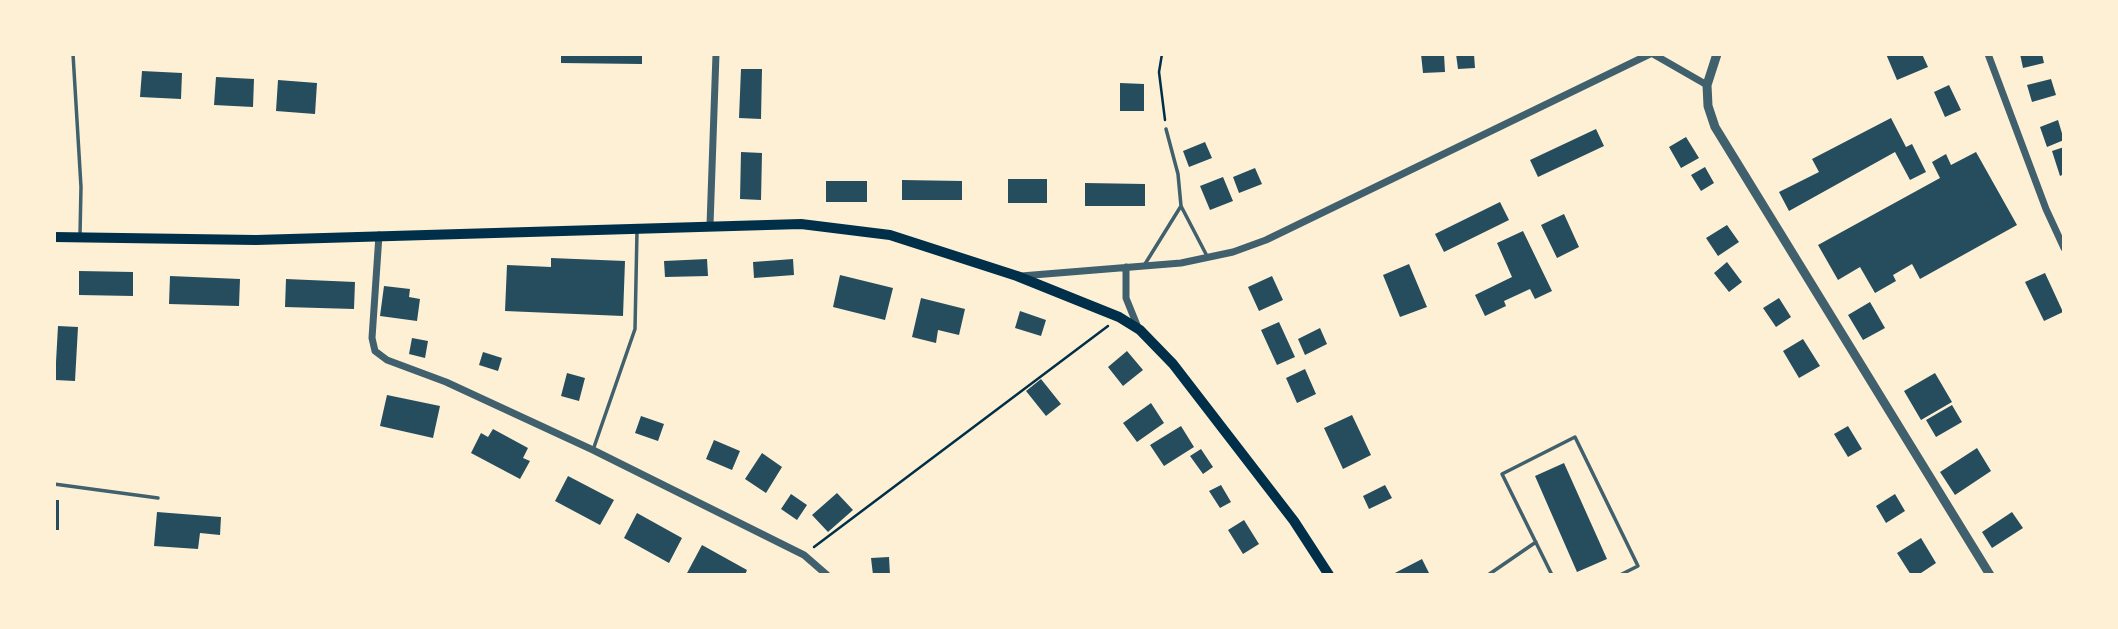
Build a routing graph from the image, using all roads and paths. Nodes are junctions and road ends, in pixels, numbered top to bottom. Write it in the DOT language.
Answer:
graph roads {
  1 [pos="73,54"];
  2 [pos="716,54"];
  3 [pos="1161,54"];
  4 [pos="1651,54"];
  5 [pos="1717,54"];
  6 [pos="1988,54"];
  7 [pos="1707,85"];
  8 [pos="1166,130"];
  9 [pos="1181,206"];
  10 [pos="710,225"];
  11 [pos="638,229"];
  12 [pos="379,234"];
  13 [pos="54,237"];
  14 [pos="80,237"];
  15 [pos="2064,248"];
  16 [pos="1208,258"];
  17 [pos="1126,267"];
  18 [pos="1143,267"];
  19 [pos="1017,276"];
  20 [pos="1119,317"];
  21 [pos="1140,330"];
  22 [pos="593,450"];
  23 [pos="54,484"];
  24 [pos="158,498"];
  25 [pos="1536,542"];
  26 [pos="804,555"];
  27 [pos="827,575"];
  28 [pos="1329,575"];
  29 [pos="1488,575"];
  30 [pos="1552,575"];
  31 [pos="1620,575"];
  32 [pos="1990,575"];
  1 -- 14 [label="lane"];
  2 -- 10 [label="street"];
  3 -- 8 [label="path"];
  4 -- 7 [label="street"];
  4 -- 16 [label="street"];
  5 -- 7 [label="street"];
  6 -- 15 [label="street"];
  7 -- 32 [label="street"];
  8 -- 9 [label="lane"];
  9 -- 16 [label="lane"];
  9 -- 18 [label="lane"];
  10 -- 11 [label="main road"];
  10 -- 19 [label="main road"];
  11 -- 12 [label="main road"];
  11 -- 22 [label="lane"];
  12 -- 14 [label="main road"];
  12 -- 22 [label="street"];
  13 -- 14 [label="main road"];
  16 -- 18 [label="street"];
  17 -- 18 [label="street"];
  17 -- 19 [label="street"];
  17 -- 21 [label="street"];
  19 -- 20 [label="main road"];
  20 -- 21 [label="main road"];
  20 -- 26 [label="path"];
  21 -- 28 [label="main road"];
  22 -- 26 [label="street"];
  23 -- 24 [label="lane"];
  25 -- 29 [label="lane"];
  25 -- 30 [label="lane"];
  25 -- 31 [label="lane"];
  26 -- 27 [label="street"];
}
